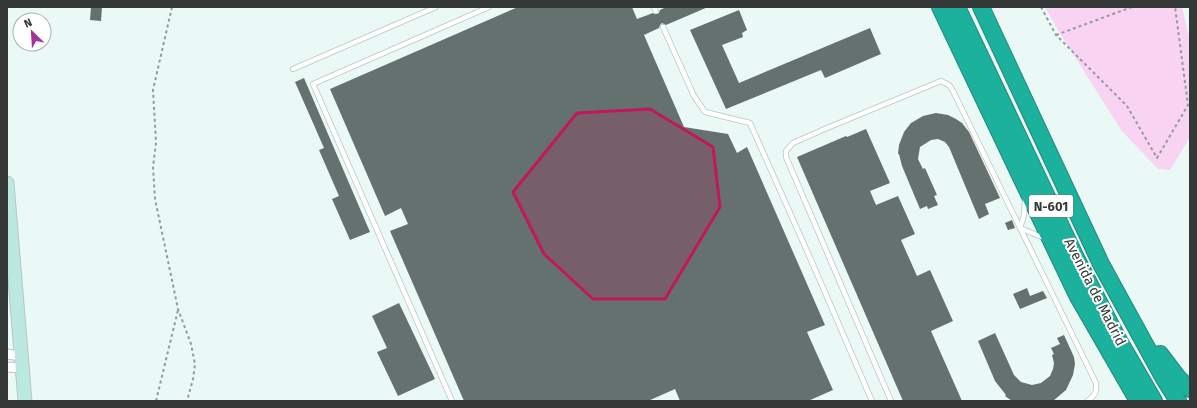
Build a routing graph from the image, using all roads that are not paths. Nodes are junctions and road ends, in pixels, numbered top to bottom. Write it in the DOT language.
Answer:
graph roads {
  1 [pos="436,7"];
  2 [pos="489,7"];
  3 [pos="940,7"];
  4 [pos="957,7"];
  5 [pos="981,7"];
  6 [pos="663,27"];
  7 [pos="293,69"];
  8 [pos="1040,133"];
  9 [pos="7,183"];
  10 [pos="1026,189"];
  11 [pos="1020,228"];
  12 [pos="1053,244"];
  13 [pos="7,354"];
  14 [pos="21,362"];
  15 [pos="7,367"];
  16 [pos="1190,389"];
  17 [pos="25,401"];
  18 [pos="452,401"];
  19 [pos="872,401"];
  20 [pos="891,401"];
  21 [pos="1087,401"];
  22 [pos="1138,401"];
  23 [pos="1154,401"];
  24 [pos="1178,401"];
  1 -- 7 [label="lane"];
  2 -- 18 [label="lane"];
  3 -- 10 [label="highway"];
  4 -- 23 [label="highway, Avenida de Madrid / N-601"];
  5 -- 8 [label="highway, Avenida de Madrid / N-601"];
  6 -- 19 [label="lane"];
  8 -- 16 [label="highway"];
  8 -- 24 [label="highway, Avenida de Madrid / N-601"];
  9 -- 14 [label="street"];
  10 -- 11 [label="lane"];
  10 -- 12 [label="highway"];
  11 -- 12 [label="lane"];
  11 -- 20 [label="lane"];
  11 -- 21 [label="lane"];
  12 -- 22 [label="highway"];
  13 -- 14 [label="street"];
  14 -- 15 [label="street"];
  14 -- 17 [label="street"];
}
